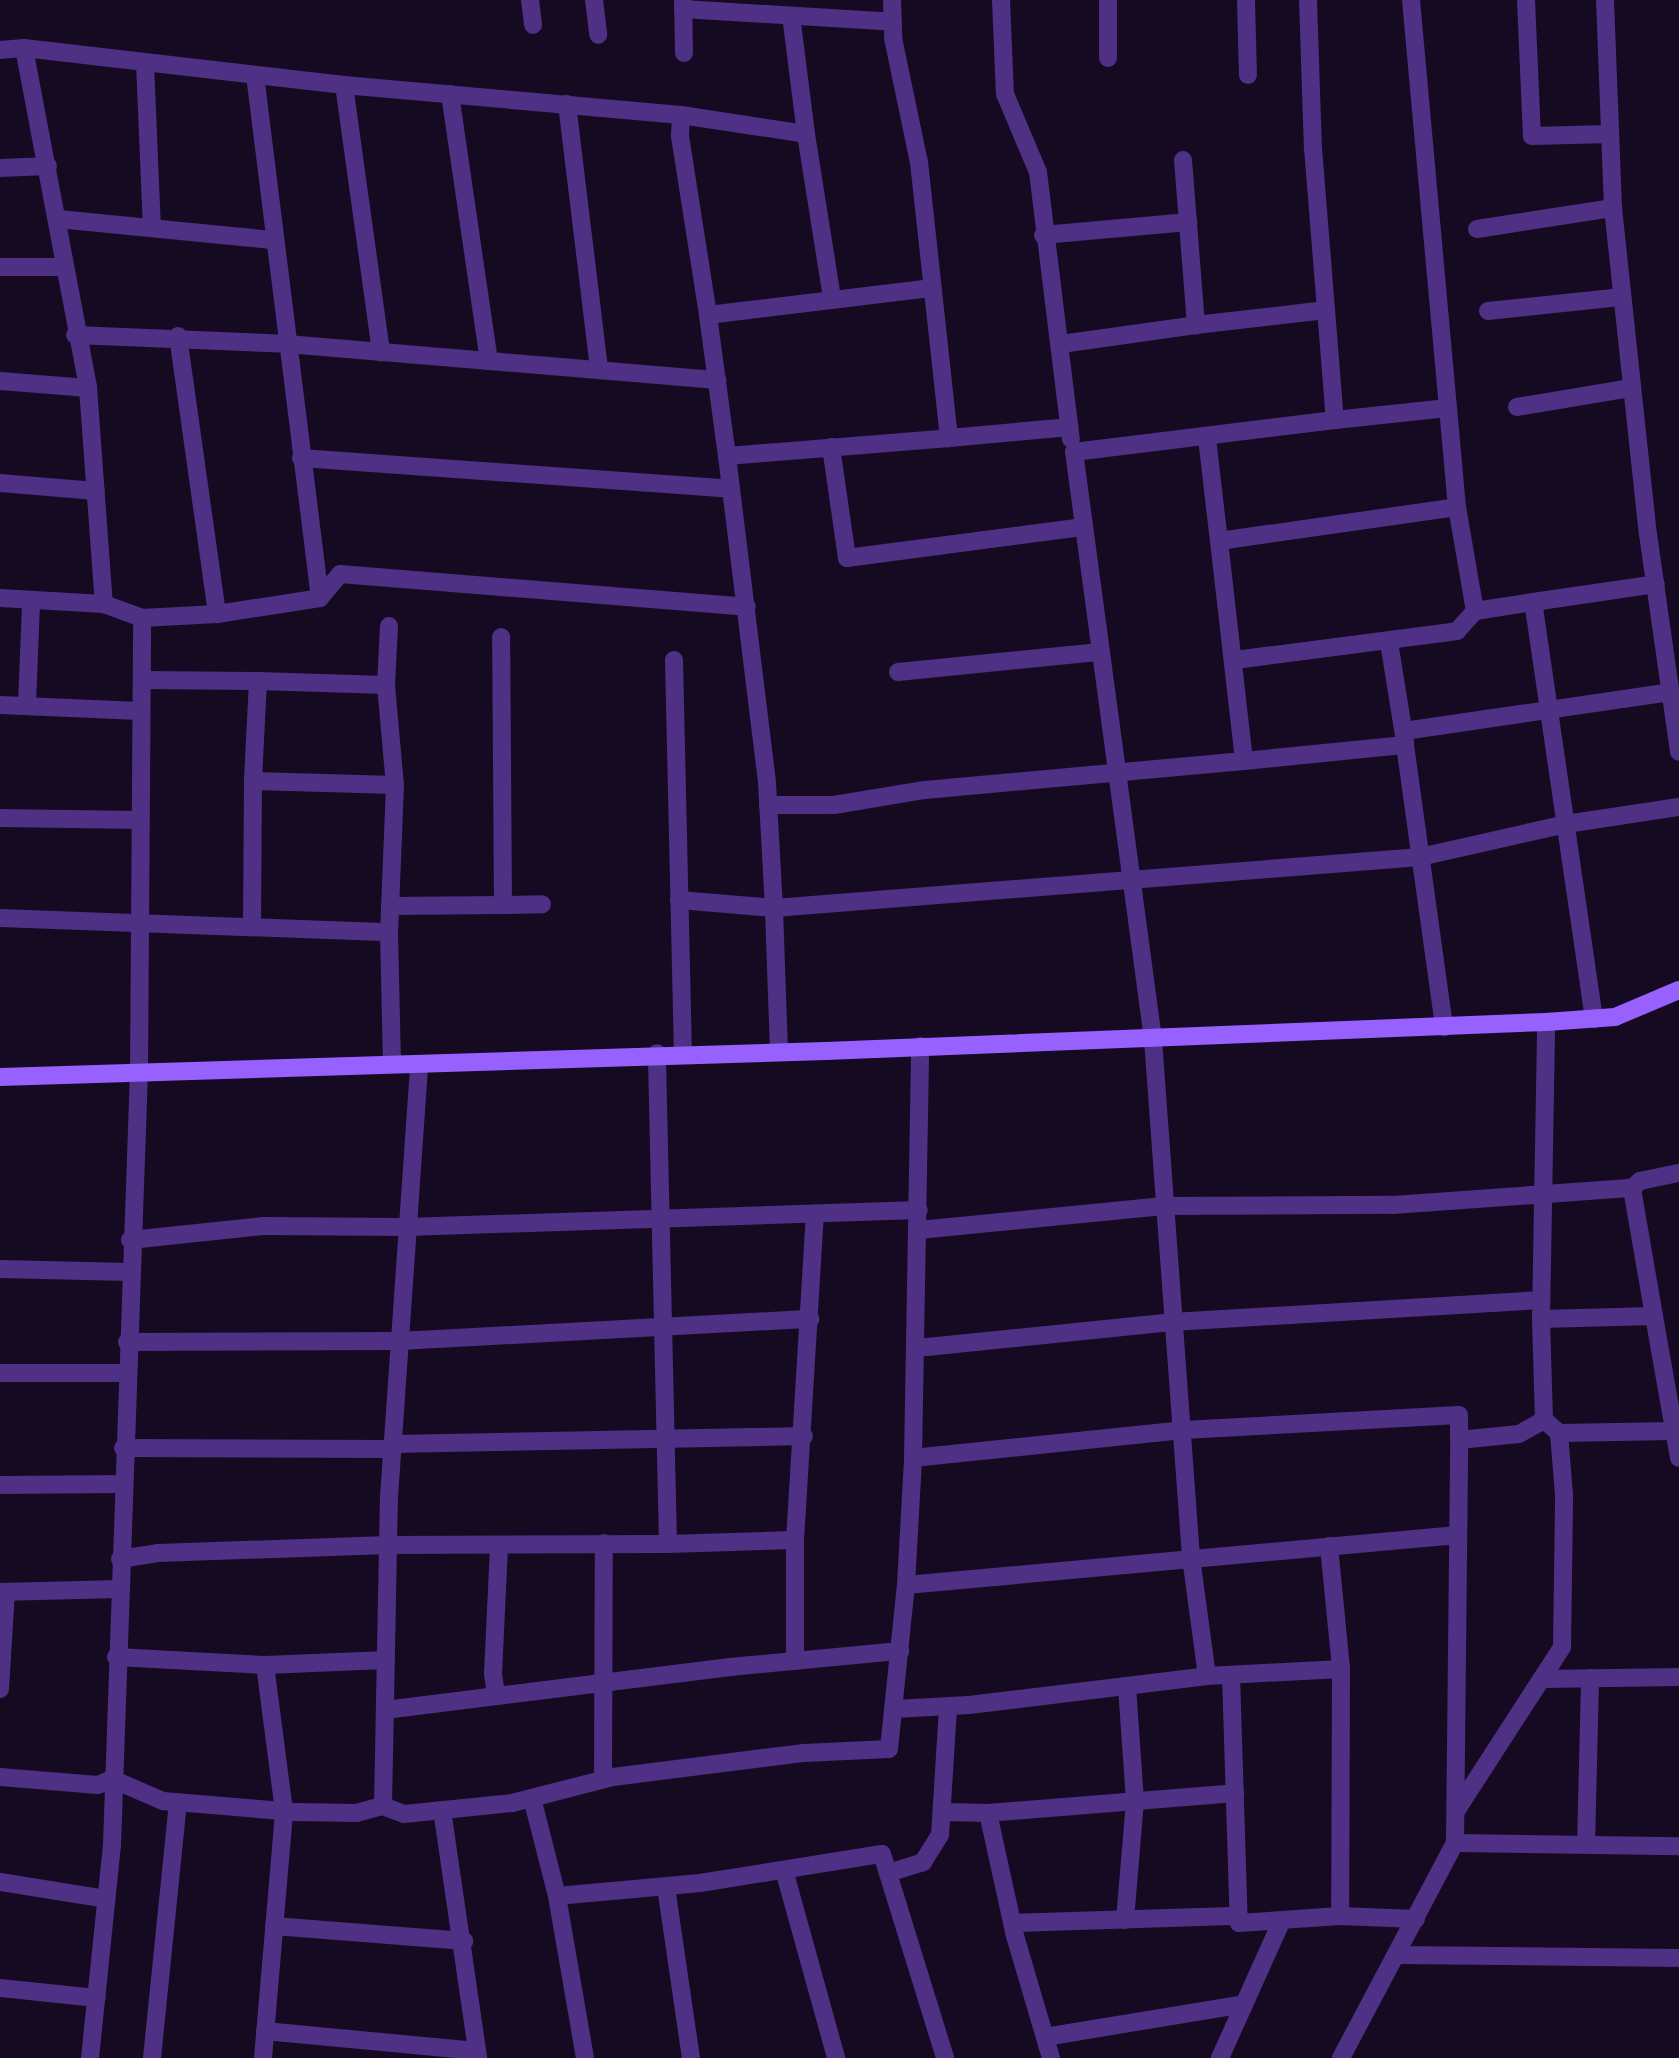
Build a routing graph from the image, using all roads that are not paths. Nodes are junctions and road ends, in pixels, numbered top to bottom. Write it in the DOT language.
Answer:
graph roads {
  1 [pos="530,0"];
  2 [pos="594,0"];
  3 [pos="892,0"];
  4 [pos="1001,0"];
  5 [pos="1108,0"];
  6 [pos="1246,0"];
  7 [pos="1308,0"];
  8 [pos="1411,0"];
  9 [pos="1526,0"];
  10 [pos="1605,0"];
  11 [pos="683,5"];
  12 [pos="792,16"];
  13 [pos="893,22"];
  14 [pos="533,25"];
  15 [pos="598,35"];
  16 [pos="24,48"];
  17 [pos="0,50"];
  18 [pos="684,52"];
  19 [pos="1108,58"];
  20 [pos="145,62"];
  21 [pos="255,75"];
  22 [pos="1248,75"];
  23 [pos="344,85"];
  24 [pos="450,94"];
  25 [pos="567,104"];
  26 [pos="681,115"];
  27 [pos="806,134"];
  28 [pos="1609,134"];
  29 [pos="1183,160"];
  30 [pos="48,166"];
  31 [pos="0,168"];
  32 [pos="1613,208"];
  33 [pos="58,219"];
  34 [pos="1188,222"];
  35 [pos="152,228"];
  36 [pos="1477,229"];
  37 [pos="1043,235"];
  38 [pos="272,240"];
  39 [pos="0,267"];
  40 [pos="63,267"];
  41 [pos="932,288"];
  42 [pos="1622,297"];
  43 [pos="832,299"];
  44 [pos="1326,310"];
  45 [pos="1488,312"];
  46 [pos="708,315"];
  47 [pos="1196,325"];
  48 [pos="75,335"];
  49 [pos="178,336"];
  50 [pos="287,344"];
  51 [pos="1061,344"];
  52 [pos="381,352"];
  53 [pos="489,361"];
  54 [pos="599,368"];
  55 [pos="717,380"];
  56 [pos="0,381"];
  57 [pos="88,388"];
  58 [pos="1631,388"];
  59 [pos="1517,407"];
  60 [pos="1447,408"];
  61 [pos="1335,420"];
  62 [pos="1069,427"];
  63 [pos="948,438"];
  64 [pos="1207,438"];
  65 [pos="831,447"];
  66 [pos="1074,452"];
  67 [pos="727,456"];
  68 [pos="301,458"];
  69 [pos="0,483"];
  70 [pos="732,489"];
  71 [pos="96,491"];
  72 [pos="1457,507"];
  73 [pos="1084,527"];
  74 [pos="1219,541"];
  75 [pos="1656,584"];
  76 [pos="0,598"];
  77 [pos="320,598"];
  78 [pos="1533,602"];
  79 [pos="31,603"];
  80 [pos="104,604"];
  81 [pos="747,607"];
  82 [pos="1475,611"];
  83 [pos="217,614"];
  84 [pos="142,618"];
  85 [pos="389,625"];
  86 [pos="501,637"];
  87 [pos="1389,642"];
  88 [pos="1100,652"];
  89 [pos="674,660"];
  90 [pos="1235,660"];
  91 [pos="898,672"];
  92 [pos="142,680"];
  93 [pos="258,681"];
  94 [pos="386,685"];
  95 [pos="1670,692"];
  96 [pos="0,705"];
  97 [pos="27,705"];
  98 [pos="1549,710"];
  99 [pos="140,711"];
  100 [pos="1405,738"];
  101 [pos="1679,752"];
  102 [pos="1244,761"];
  103 [pos="1114,772"];
  104 [pos="253,781"];
  105 [pos="396,785"];
  106 [pos="768,805"];
  107 [pos="1679,807"];
  108 [pos="0,818"];
  109 [pos="140,820"];
  110 [pos="1566,824"];
  111 [pos="1420,857"];
  112 [pos="1130,881"];
  113 [pos="679,900"];
  114 [pos="542,904"];
  115 [pos="390,905"];
  116 [pos="503,905"];
  117 [pos="774,908"];
  118 [pos="0,918"];
  119 [pos="141,921"];
  120 [pos="252,924"];
  121 [pos="389,932"];
  122 [pos="1679,990"];
  123 [pos="1594,1019"];
  124 [pos="1546,1022"];
  125 [pos="1444,1027"];
  126 [pos="1153,1039"];
  127 [pos="920,1046"];
  128 [pos="779,1052"];
  129 [pos="657,1053"];
  130 [pos="683,1053"];
  131 [pos="392,1064"];
  132 [pos="419,1064"];
  133 [pos="139,1072"];
  134 [pos="0,1077"];
  135 [pos="1679,1173"];
  136 [pos="1632,1188"];
  137 [pos="1542,1194"];
  138 [pos="1164,1206"];
  139 [pos="919,1210"];
  140 [pos="815,1214"];
  141 [pos="662,1221"];
  142 [pos="407,1227"];
  143 [pos="919,1230"];
  144 [pos="130,1240"];
  145 [pos="0,1269"];
  146 [pos="129,1272"];
  147 [pos="1541,1309"];
  148 [pos="1654,1316"];
  149 [pos="810,1319"];
  150 [pos="1172,1322"];
  151 [pos="664,1328"];
  152 [pos="400,1341"];
  153 [pos="127,1342"];
  154 [pos="917,1348"];
  155 [pos="0,1373"];
  156 [pos="126,1373"];
  157 [pos="1544,1420"];
  158 [pos="1675,1425"];
  159 [pos="1183,1430"];
  160 [pos="1559,1433"];
  161 [pos="804,1436"];
  162 [pos="666,1437"];
  163 [pos="1459,1440"];
  164 [pos="393,1447"];
  165 [pos="123,1448"];
  166 [pos="913,1458"];
  167 [pos="1679,1458"];
  168 [pos="122,1484"];
  169 [pos="0,1485"];
  170 [pos="1458,1535"];
  171 [pos="795,1540"];
  172 [pos="604,1543"];
  173 [pos="668,1544"];
  174 [pos="388,1545"];
  175 [pos="499,1545"];
  176 [pos="1329,1546"];
  177 [pos="1191,1558"];
  178 [pos="120,1559"];
  179 [pos="906,1585"];
  180 [pos="119,1590"];
  181 [pos="3,1592"];
  182 [pos="900,1651"];
  183 [pos="117,1657"];
  184 [pos="386,1661"];
  185 [pos="795,1661"];
  186 [pos="265,1665"];
  187 [pos="1341,1669"];
  188 [pos="1231,1675"];
  189 [pos="1207,1676"];
  190 [pos="1679,1677"];
  191 [pos="1590,1678"];
  192 [pos="1545,1679"];
  193 [pos="604,1684"];
  194 [pos="1127,1686"];
  195 [pos="0,1689"];
  196 [pos="496,1695"];
  197 [pos="948,1707"];
  198 [pos="894,1709"];
  199 [pos="385,1710"];
  200 [pos="0,1777"];
  201 [pos="112,1779"];
  202 [pos="603,1779"];
  203 [pos="1235,1793"];
  204 [pos="531,1798"];
  205 [pos="1135,1801"];
  206 [pos="178,1802"];
  207 [pos="383,1806"];
  208 [pos="442,1810"];
  209 [pos="284,1811"];
  210 [pos="1455,1811"];
  211 [pos="944,1812"];
  212 [pos="988,1813"];
  213 [pos="1455,1843"];
  214 [pos="1586,1845"];
  215 [pos="1679,1846"];
  216 [pos="784,1870"];
  217 [pos="888,1873"];
  218 [pos="0,1882"];
  219 [pos="666,1886"];
  220 [pos="557,1896"];
  221 [pos="106,1899"];
  222 [pos="1239,1916"];
  223 [pos="1340,1916"];
  224 [pos="1416,1919"];
  225 [pos="1125,1920"];
  226 [pos="1282,1920"];
  227 [pos="1012,1923"];
  228 [pos="274,1926"];
  229 [pos="464,1941"];
  230 [pos="1397,1955"];
  231 [pos="1679,1958"];
  232 [pos="0,1989"];
  233 [pos="96,1998"];
  234 [pos="1244,2004"];
  235 [pos="265,2031"];
  236 [pos="1045,2037"];
  237 [pos="366,2050"];
  238 [pos="478,2054"];
  239 [pos="90,2058"];
  240 [pos="152,2058"];
  241 [pos="263,2058"];
  242 [pos="585,2058"];
  243 [pos="691,2058"];
  244 [pos="836,2058"];
  245 [pos="945,2058"];
  246 [pos="1051,2058"];
  247 [pos="1220,2058"];
  248 [pos="1341,2058"];
  1 -- 14 [label="street"];
  2 -- 15 [label="street"];
  3 -- 13 [label="street"];
  4 -- 37 [label="street"];
  5 -- 19 [label="street"];
  6 -- 22 [label="street"];
  7 -- 44 [label="street"];
  8 -- 60 [label="street"];
  9 -- 28 [label="street"];
  10 -- 28 [label="street"];
  11 -- 12 [label="street"];
  11 -- 18 [label="street"];
  12 -- 13 [label="street"];
  12 -- 27 [label="street"];
  13 -- 41 [label="street"];
  16 -- 17 [label="street"];
  16 -- 20 [label="street"];
  16 -- 30 [label="street"];
  20 -- 21 [label="street"];
  20 -- 35 [label="street"];
  21 -- 23 [label="street"];
  21 -- 38 [label="street"];
  23 -- 24 [label="street"];
  23 -- 52 [label="street"];
  24 -- 25 [label="street"];
  24 -- 53 [label="street"];
  25 -- 26 [label="street"];
  25 -- 54 [label="street"];
  26 -- 27 [label="street"];
  26 -- 46 [label="street"];
  27 -- 43 [label="street"];
  28 -- 32 [label="street"];
  29 -- 34 [label="street"];
  30 -- 31 [label="street"];
  30 -- 33 [label="street"];
  32 -- 36 [label="street"];
  32 -- 42 [label="street"];
  33 -- 35 [label="street"];
  33 -- 40 [label="street"];
  34 -- 37 [label="street"];
  34 -- 47 [label="street"];
  35 -- 38 [label="street"];
  37 -- 51 [label="street"];
  38 -- 50 [label="street"];
  39 -- 40 [label="street"];
  40 -- 48 [label="street"];
  41 -- 43 [label="street"];
  41 -- 63 [label="street"];
  42 -- 45 [label="street"];
  42 -- 58 [label="street"];
  43 -- 46 [label="street"];
  44 -- 47 [label="street"];
  44 -- 61 [label="street"];
  46 -- 55 [label="street"];
  47 -- 51 [label="street"];
  48 -- 49 [label="street"];
  48 -- 57 [label="street"];
  49 -- 50 [label="street"];
  49 -- 83 [label="street"];
  50 -- 52 [label="street"];
  50 -- 68 [label="street"];
  51 -- 62 [label="street"];
  52 -- 53 [label="street"];
  53 -- 54 [label="street"];
  54 -- 55 [label="street"];
  55 -- 67 [label="street"];
  56 -- 57 [label="street"];
  57 -- 71 [label="street"];
  58 -- 59 [label="street"];
  58 -- 75 [label="street"];
  60 -- 61 [label="street"];
  60 -- 72 [label="street"];
  61 -- 64 [label="street"];
  62 -- 63 [label="street"];
  62 -- 66 [label="street"];
  63 -- 65 [label="street"];
  64 -- 66 [label="street"];
  64 -- 74 [label="street"];
  65 -- 67 [label="street"];
  65 -- 73 [label="street"];
  66 -- 73 [label="street"];
  67 -- 70 [label="street"];
  68 -- 70 [label="street"];
  68 -- 77 [label="street"];
  69 -- 71 [label="street"];
  70 -- 81 [label="street"];
  71 -- 80 [label="street"];
  72 -- 74 [label="street"];
  72 -- 82 [label="street"];
  73 -- 88 [label="street"];
  74 -- 90 [label="street"];
  75 -- 78 [label="street"];
  75 -- 95 [label="street"];
  76 -- 79 [label="street"];
  77 -- 81 [label="street"];
  77 -- 83 [label="street"];
  78 -- 82 [label="street"];
  78 -- 98 [label="street"];
  79 -- 80 [label="street"];
  79 -- 97 [label="street"];
  80 -- 84 [label="street"];
  81 -- 106 [label="street"];
  82 -- 87 [label="street"];
  83 -- 84 [label="street"];
  84 -- 92 [label="street"];
  85 -- 94 [label="street"];
  86 -- 116 [label="street"];
  87 -- 90 [label="street"];
  87 -- 100 [label="street"];
  88 -- 91 [label="street"];
  88 -- 103 [label="street"];
  89 -- 113 [label="street"];
  90 -- 102 [label="street"];
  92 -- 93 [label="street"];
  92 -- 99 [label="street"];
  93 -- 94 [label="street"];
  93 -- 104 [label="street"];
  94 -- 105 [label="street"];
  95 -- 98 [label="street"];
  95 -- 101 [label="street"];
  96 -- 97 [label="street"];
  97 -- 99 [label="street"];
  98 -- 100 [label="street"];
  98 -- 110 [label="street"];
  99 -- 109 [label="street"];
  100 -- 102 [label="street"];
  100 -- 111 [label="street"];
  102 -- 103 [label="street"];
  103 -- 106 [label="street"];
  103 -- 112 [label="street"];
  104 -- 105 [label="street"];
  104 -- 120 [label="street"];
  105 -- 115 [label="street"];
  106 -- 117 [label="street"];
  107 -- 110 [label="street"];
  108 -- 109 [label="street"];
  109 -- 119 [label="street"];
  110 -- 111 [label="street"];
  110 -- 123 [label="street"];
  111 -- 112 [label="street"];
  111 -- 125 [label="street"];
  112 -- 117 [label="street"];
  112 -- 126 [label="street"];
  113 -- 117 [label="street"];
  113 -- 130 [label="street"];
  114 -- 116 [label="street"];
  115 -- 116 [label="street"];
  115 -- 121 [label="street"];
  117 -- 128 [label="street"];
  118 -- 119 [label="street"];
  119 -- 120 [label="street"];
  119 -- 133 [label="street"];
  120 -- 121 [label="street"];
  121 -- 131 [label="street"];
  122 -- 123 [label="main road"];
  123 -- 124 [label="main road"];
  124 -- 125 [label="main road"];
  124 -- 137 [label="street"];
  125 -- 126 [label="main road"];
  126 -- 127 [label="main road"];
  126 -- 138 [label="street"];
  127 -- 128 [label="main road"];
  127 -- 139 [label="street"];
  128 -- 130 [label="main road"];
  129 -- 130 [label="main road"];
  129 -- 132 [label="main road"];
  129 -- 141 [label="street"];
  131 -- 132 [label="main road"];
  131 -- 133 [label="main road"];
  132 -- 142 [label="street"];
  133 -- 134 [label="main road"];
  133 -- 144 [label="street"];
  135 -- 136 [label="street"];
  136 -- 137 [label="street"];
  136 -- 148 [label="street"];
  137 -- 138 [label="street"];
  137 -- 147 [label="street"];
  138 -- 143 [label="street"];
  138 -- 150 [label="street"];
  139 -- 140 [label="street"];
  139 -- 143 [label="street"];
  140 -- 141 [label="street"];
  140 -- 149 [label="street"];
  141 -- 142 [label="street"];
  141 -- 151 [label="street"];
  142 -- 144 [label="street"];
  142 -- 152 [label="street"];
  143 -- 154 [label="street"];
  144 -- 146 [label="street"];
  145 -- 146 [label="street"];
  146 -- 153 [label="street"];
  147 -- 148 [label="street"];
  147 -- 150 [label="street"];
  147 -- 157 [label="street"];
  148 -- 158 [label="street"];
  149 -- 151 [label="street"];
  149 -- 161 [label="street"];
  150 -- 154 [label="street"];
  150 -- 159 [label="street"];
  151 -- 152 [label="street"];
  151 -- 162 [label="street"];
  152 -- 153 [label="street"];
  152 -- 164 [label="street"];
  153 -- 156 [label="street"];
  154 -- 166 [label="street"];
  155 -- 156 [label="street"];
  156 -- 165 [label="street"];
  157 -- 160 [label="street"];
  157 -- 163 [label="street"];
  158 -- 160 [label="street"];
  158 -- 167 [label="street"];
  159 -- 163 [label="street"];
  159 -- 166 [label="street"];
  159 -- 177 [label="street"];
  160 -- 192 [label="street"];
  161 -- 162 [label="street"];
  161 -- 171 [label="street"];
  162 -- 164 [label="street"];
  162 -- 173 [label="street"];
  163 -- 170 [label="street"];
  164 -- 165 [label="street"];
  164 -- 174 [label="street"];
  165 -- 168 [label="street"];
  166 -- 179 [label="street"];
  168 -- 169 [label="street"];
  168 -- 178 [label="street"];
  170 -- 176 [label="street"];
  170 -- 210 [label="street"];
  171 -- 173 [label="street"];
  171 -- 185 [label="street"];
  172 -- 173 [label="street"];
  172 -- 175 [label="street"];
  172 -- 193 [label="street"];
  174 -- 175 [label="street"];
  174 -- 178 [label="street"];
  174 -- 184 [label="street"];
  175 -- 196 [label="street"];
  176 -- 177 [label="street"];
  176 -- 187 [label="street"];
  177 -- 179 [label="street"];
  177 -- 189 [label="street"];
  178 -- 180 [label="street"];
  179 -- 182 [label="street"];
  180 -- 181 [label="street"];
  180 -- 183 [label="street"];
  181 -- 195 [label="street"];
  182 -- 185 [label="street"];
  182 -- 198 [label="street"];
  183 -- 186 [label="street"];
  183 -- 201 [label="street"];
  184 -- 186 [label="street"];
  184 -- 199 [label="street"];
  185 -- 193 [label="street"];
  186 -- 209 [label="street"];
  187 -- 188 [label="street"];
  187 -- 223 [label="street"];
  188 -- 189 [label="street"];
  188 -- 203 [label="street"];
  189 -- 194 [label="street"];
  190 -- 191 [label="street"];
  191 -- 192 [label="street"];
  191 -- 214 [label="street"];
  192 -- 210 [label="street"];
  193 -- 196 [label="street"];
  193 -- 202 [label="street"];
  194 -- 197 [label="street"];
  194 -- 205 [label="street"];
  196 -- 199 [label="street"];
  197 -- 198 [label="street"];
  197 -- 211 [label="street"];
  198 -- 202 [label="street"];
  199 -- 207 [label="street"];
  200 -- 201 [label="street"];
  201 -- 206 [label="street"];
  201 -- 221 [label="street"];
  202 -- 204 [label="street"];
  203 -- 205 [label="street"];
  203 -- 222 [label="street"];
  204 -- 208 [label="street"];
  204 -- 220 [label="street"];
  205 -- 212 [label="street"];
  205 -- 225 [label="street"];
  206 -- 209 [label="street"];
  206 -- 240 [label="street"];
  207 -- 208 [label="street"];
  207 -- 209 [label="street"];
  208 -- 229 [label="street"];
  209 -- 228 [label="street"];
  210 -- 213 [label="street"];
  211 -- 212 [label="street"];
  211 -- 217 [label="street"];
  212 -- 227 [label="street"];
  213 -- 214 [label="street"];
  213 -- 224 [label="street"];
  214 -- 215 [label="street"];
  216 -- 217 [label="street"];
  216 -- 219 [label="street"];
  216 -- 244 [label="street"];
  217 -- 245 [label="street"];
  218 -- 221 [label="street"];
  219 -- 220 [label="street"];
  219 -- 243 [label="street"];
  220 -- 242 [label="street"];
  221 -- 233 [label="street"];
  222 -- 225 [label="street"];
  222 -- 226 [label="street"];
  223 -- 224 [label="street"];
  223 -- 226 [label="street"];
  224 -- 230 [label="street"];
  225 -- 227 [label="street"];
  226 -- 234 [label="street"];
  227 -- 236 [label="street"];
  228 -- 229 [label="street"];
  228 -- 235 [label="street"];
  229 -- 238 [label="street"];
  230 -- 231 [label="street"];
  230 -- 248 [label="street"];
  232 -- 233 [label="street"];
  233 -- 239 [label="street"];
  234 -- 236 [label="street"];
  234 -- 247 [label="street"];
  235 -- 237 [label="street"];
  235 -- 241 [label="street"];
  236 -- 246 [label="street"];
  237 -- 238 [label="street"];
}
